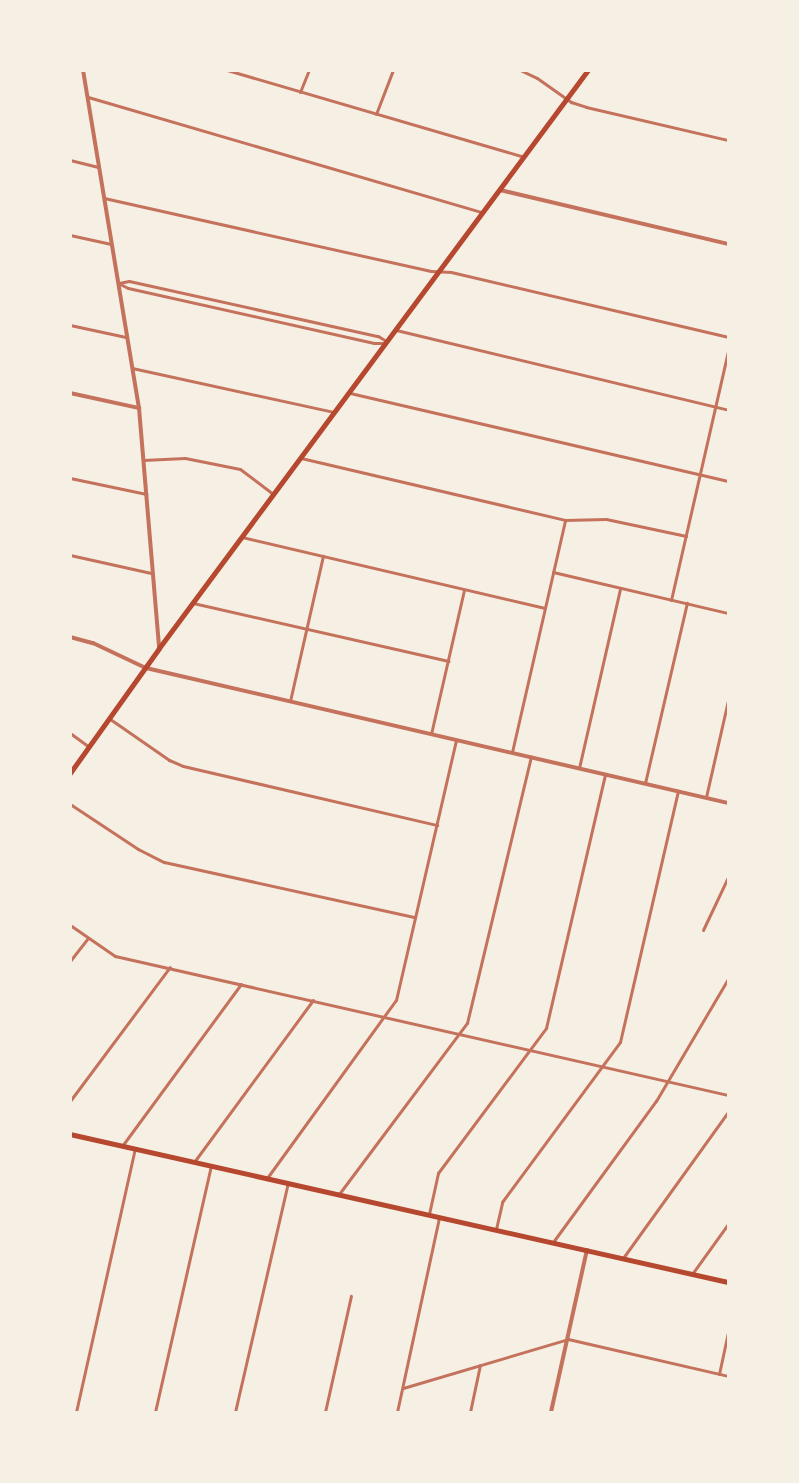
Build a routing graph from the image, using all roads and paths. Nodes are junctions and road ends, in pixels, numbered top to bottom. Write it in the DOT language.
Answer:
graph roads {
  1 [pos="83,70"];
  2 [pos="226,70"];
  3 [pos="309,70"];
  4 [pos="393,70"];
  5 [pos="520,70"];
  6 [pos="588,70"];
  7 [pos="300,92"];
  8 [pos="88,97"];
  9 [pos="567,99"];
  10 [pos="376,114"];
  11 [pos="729,140"];
  12 [pos="526,157"];
  13 [pos="70,160"];
  14 [pos="99,167"];
  15 [pos="500,190"];
  16 [pos="104,198"];
  17 [pos="484,212"];
  18 [pos="70,235"];
  19 [pos="111,244"];
  20 [pos="729,244"];
  21 [pos="440,270"];
  22 [pos="118,283"];
  23 [pos="70,325"];
  24 [pos="396,330"];
  25 [pos="126,337"];
  26 [pos="729,337"];
  27 [pos="387,342"];
  28 [pos="729,351"];
  29 [pos="132,368"];
  30 [pos="350,392"];
  31 [pos="70,393"];
  32 [pos="717,407"];
  33 [pos="139,408"];
  34 [pos="729,410"];
  35 [pos="334,413"];
  36 [pos="300,458"];
  37 [pos="143,460"];
  38 [pos="700,474"];
  39 [pos="70,478"];
  40 [pos="729,481"];
  41 [pos="146,494"];
  42 [pos="274,494"];
  43 [pos="565,520"];
  44 [pos="686,536"];
  45 [pos="242,537"];
  46 [pos="70,555"];
  47 [pos="323,556"];
  48 [pos="553,572"];
  49 [pos="152,573"];
  50 [pos="620,589"];
  51 [pos="464,590"];
  52 [pos="671,600"];
  53 [pos="193,603"];
  54 [pos="687,603"];
  55 [pos="544,608"];
  56 [pos="729,614"];
  57 [pos="306,629"];
  58 [pos="70,637"];
  59 [pos="159,648"];
  60 [pos="448,661"];
  61 [pos="146,668"];
  62 [pos="729,700"];
  63 [pos="290,701"];
  64 [pos="110,719"];
  65 [pos="70,733"];
  66 [pos="431,734"];
  67 [pos="456,740"];
  68 [pos="90,747"];
  69 [pos="512,752"];
  70 [pos="531,757"];
  71 [pos="579,768"];
  72 [pos="70,773"];
  73 [pos="605,774"];
  74 [pos="645,783"];
  75 [pos="678,791"];
  76 [pos="706,797"];
  77 [pos="729,802"];
  78 [pos="70,804"];
  79 [pos="437,825"];
  80 [pos="729,877"];
  81 [pos="415,917"];
  82 [pos="70,925"];
  83 [pos="703,930"];
  84 [pos="88,938"];
  85 [pos="70,962"];
  86 [pos="170,967"];
  87 [pos="729,979"];
  88 [pos="241,984"];
  89 [pos="313,1000"];
  90 [pos="386,1017"];
  91 [pos="461,1034"];
  92 [pos="531,1050"];
  93 [pos="603,1066"];
  94 [pos="668,1082"];
  95 [pos="729,1095"];
  96 [pos="70,1101"];
  97 [pos="729,1112"];
  98 [pos="70,1134"];
  99 [pos="122,1146"];
  100 [pos="135,1149"];
  101 [pos="194,1162"];
  102 [pos="211,1166"];
  103 [pos="267,1178"];
  104 [pos="288,1183"];
  105 [pos="339,1194"];
  106 [pos="429,1214"];
  107 [pos="440,1217"];
  108 [pos="729,1224"];
  109 [pos="496,1230"];
  110 [pos="553,1242"];
  111 [pos="587,1250"];
  112 [pos="623,1258"];
  113 [pos="692,1274"];
  114 [pos="729,1282"];
  115 [pos="351,1296"];
  116 [pos="729,1332"];
  117 [pos="568,1340"];
  118 [pos="480,1365"];
  119 [pos="719,1374"];
  120 [pos="729,1376"];
  121 [pos="403,1388"];
  122 [pos="76,1413"];
  123 [pos="155,1413"];
  124 [pos="235,1413"];
  125 [pos="325,1413"];
  126 [pos="397,1413"];
  127 [pos="470,1413"];
  128 [pos="551,1413"];
  1 -- 8 [label="street"];
  2 -- 7 [label="street"];
  3 -- 7 [label="street"];
  4 -- 10 [label="street"];
  5 -- 9 [label="street"];
  6 -- 9 [label="main road"];
  7 -- 10 [label="street"];
  8 -- 14 [label="street"];
  8 -- 17 [label="street"];
  9 -- 11 [label="street"];
  9 -- 12 [label="main road"];
  10 -- 12 [label="street"];
  12 -- 15 [label="main road"];
  13 -- 14 [label="street"];
  14 -- 16 [label="street"];
  15 -- 17 [label="main road"];
  15 -- 20 [label="street"];
  16 -- 19 [label="street"];
  16 -- 21 [label="street"];
  17 -- 21 [label="main road"];
  18 -- 19 [label="street"];
  19 -- 22 [label="street"];
  21 -- 24 [label="main road"];
  21 -- 26 [label="street"];
  22 -- 25 [label="street"];
  22 -- 27 [label="street"];
  22 -- 27 [label="street"];
  23 -- 25 [label="street"];
  24 -- 27 [label="main road"];
  24 -- 32 [label="street"];
  25 -- 29 [label="street"];
  27 -- 30 [label="main road"];
  28 -- 32 [label="street"];
  29 -- 33 [label="street"];
  29 -- 35 [label="street"];
  30 -- 35 [label="main road"];
  30 -- 38 [label="street"];
  31 -- 33 [label="street"];
  32 -- 34 [label="street"];
  32 -- 38 [label="street"];
  33 -- 37 [label="street"];
  35 -- 36 [label="main road"];
  36 -- 42 [label="main road"];
  36 -- 43 [label="street"];
  37 -- 41 [label="street"];
  37 -- 42 [label="street"];
  38 -- 40 [label="street"];
  38 -- 44 [label="street"];
  39 -- 41 [label="street"];
  41 -- 49 [label="street"];
  42 -- 45 [label="main road"];
  43 -- 44 [label="street"];
  43 -- 48 [label="street"];
  44 -- 52 [label="street"];
  45 -- 47 [label="street"];
  45 -- 53 [label="main road"];
  46 -- 49 [label="street"];
  47 -- 51 [label="street"];
  47 -- 57 [label="street"];
  48 -- 50 [label="street"];
  48 -- 55 [label="street"];
  49 -- 59 [label="street"];
  50 -- 52 [label="street"];
  50 -- 71 [label="street"];
  51 -- 55 [label="street"];
  51 -- 60 [label="street"];
  52 -- 54 [label="street"];
  53 -- 57 [label="street"];
  53 -- 59 [label="main road"];
  54 -- 56 [label="street"];
  54 -- 74 [label="street"];
  55 -- 69 [label="street"];
  57 -- 60 [label="street"];
  57 -- 63 [label="street"];
  58 -- 61 [label="street"];
  59 -- 61 [label="main road"];
  60 -- 66 [label="street"];
  61 -- 63 [label="street"];
  61 -- 64 [label="main road"];
  62 -- 76 [label="street"];
  63 -- 66 [label="street"];
  64 -- 68 [label="main road"];
  64 -- 79 [label="street"];
  65 -- 68 [label="street"];
  66 -- 67 [label="street"];
  67 -- 69 [label="street"];
  67 -- 79 [label="street"];
  68 -- 72 [label="main road"];
  69 -- 70 [label="street"];
  70 -- 71 [label="street"];
  70 -- 91 [label="street"];
  71 -- 73 [label="street"];
  73 -- 74 [label="street"];
  73 -- 92 [label="street"];
  74 -- 75 [label="street"];
  75 -- 76 [label="street"];
  75 -- 93 [label="street"];
  76 -- 77 [label="street"];
  78 -- 81 [label="street"];
  79 -- 81 [label="street"];
  80 -- 83 [label="street"];
  81 -- 90 [label="street"];
  82 -- 84 [label="street"];
  84 -- 85 [label="street"];
  84 -- 86 [label="street"];
  86 -- 88 [label="street"];
  86 -- 96 [label="street"];
  87 -- 94 [label="street"];
  88 -- 89 [label="street"];
  88 -- 99 [label="street"];
  89 -- 90 [label="street"];
  89 -- 101 [label="street"];
  90 -- 91 [label="street"];
  90 -- 103 [label="street"];
  91 -- 92 [label="street"];
  91 -- 105 [label="street"];
  92 -- 93 [label="street"];
  92 -- 106 [label="street"];
  93 -- 94 [label="street"];
  93 -- 109 [label="street"];
  94 -- 95 [label="street"];
  94 -- 110 [label="street"];
  97 -- 112 [label="street"];
  98 -- 99 [label="main road"];
  99 -- 100 [label="main road"];
  100 -- 101 [label="main road"];
  100 -- 122 [label="street"];
  101 -- 102 [label="main road"];
  102 -- 103 [label="main road"];
  102 -- 123 [label="street"];
  103 -- 104 [label="main road"];
  104 -- 105 [label="main road"];
  104 -- 124 [label="street"];
  105 -- 106 [label="main road"];
  106 -- 107 [label="main road"];
  107 -- 109 [label="main road"];
  107 -- 121 [label="street"];
  108 -- 113 [label="street"];
  109 -- 110 [label="main road"];
  110 -- 111 [label="main road"];
  111 -- 112 [label="main road"];
  111 -- 117 [label="street"];
  112 -- 113 [label="main road"];
  113 -- 114 [label="main road"];
  115 -- 125 [label="street"];
  116 -- 119 [label="street"];
  117 -- 118 [label="street"];
  117 -- 119 [label="street"];
  117 -- 128 [label="street"];
  118 -- 121 [label="street"];
  118 -- 127 [label="street"];
  119 -- 120 [label="street"];
  121 -- 126 [label="street"];
}
